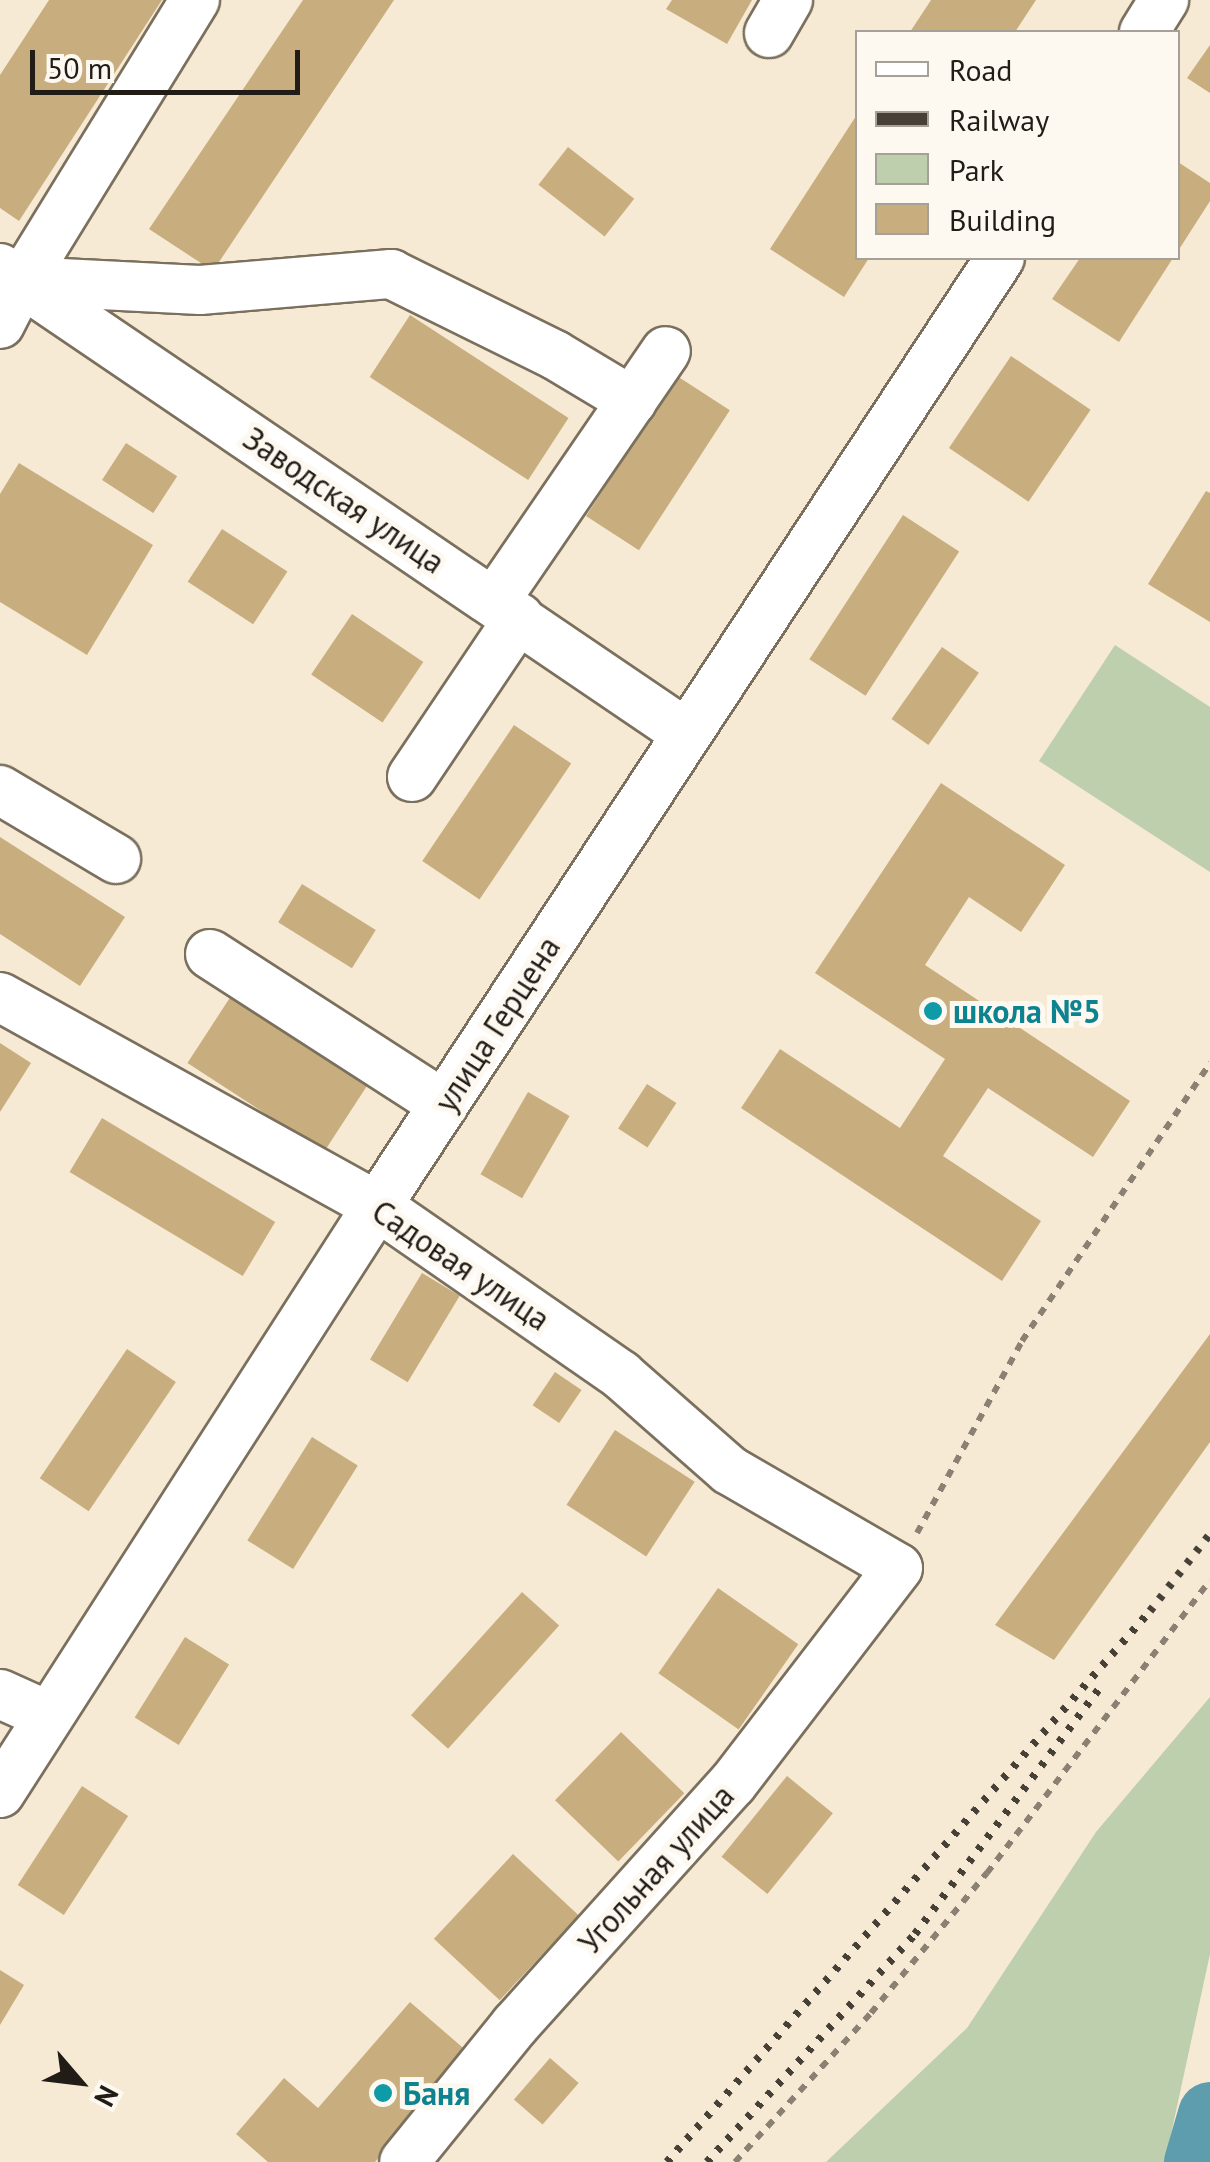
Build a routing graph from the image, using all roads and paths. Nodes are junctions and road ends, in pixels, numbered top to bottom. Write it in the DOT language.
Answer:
graph roads {
  1 [pos="196,0"];
  2 [pos="1164,0"];
  3 [pos="1145,30"];
  4 [pos="999,260"];
  5 [pos="11,274"];
  6 [pos="0,324"];
  7 [pos="666,351"];
  8 [pos="632,401"];
  9 [pos="506,610"];
  10 [pos="687,734"];
  11 [pos="412,777"];
  12 [pos="0,790"];
  13 [pos="116,859"];
  14 [pos="210,954"];
  15 [pos="0,997"];
  16 [pos="1210,1063"];
  17 [pos="444,1105"];
  18 [pos="377,1206"];
  19 [pos="898,1568"];
  20 [pos="1210,1580"];
  21 [pos="0,1694"];
  22 [pos="47,1715"];
  23 [pos="0,1793"];
  24 [pos="404,2162"];
  25 [pos="736,2162"];
  1 -- 5 [label="street"];
  2 -- 3 [label="street"];
  4 -- 10 [label="street, улица Герцена"];
  5 -- 6 [label="street"];
  5 -- 8 [label="street"];
  5 -- 9 [label="street, Заводская улица"];
  7 -- 8 [label="street"];
  8 -- 9 [label="street"];
  9 -- 10 [label="street, Заводская улица"];
  9 -- 11 [label="street"];
  10 -- 17 [label="street, улица Герцена"];
  12 -- 13 [label="street"];
  14 -- 17 [label="street"];
  15 -- 18 [label="street, Садовая улица"];
  16 -- 19 [label="path"];
  17 -- 18 [label="street, улица Герцена"];
  18 -- 19 [label="street, Садовая улица"];
  18 -- 22 [label="street, улица Герцена"];
  19 -- 24 [label="street, Угольная улица"];
  20 -- 25 [label="path"];
  21 -- 22 [label="street"];
  22 -- 23 [label="street, улица Герцена"];
}
